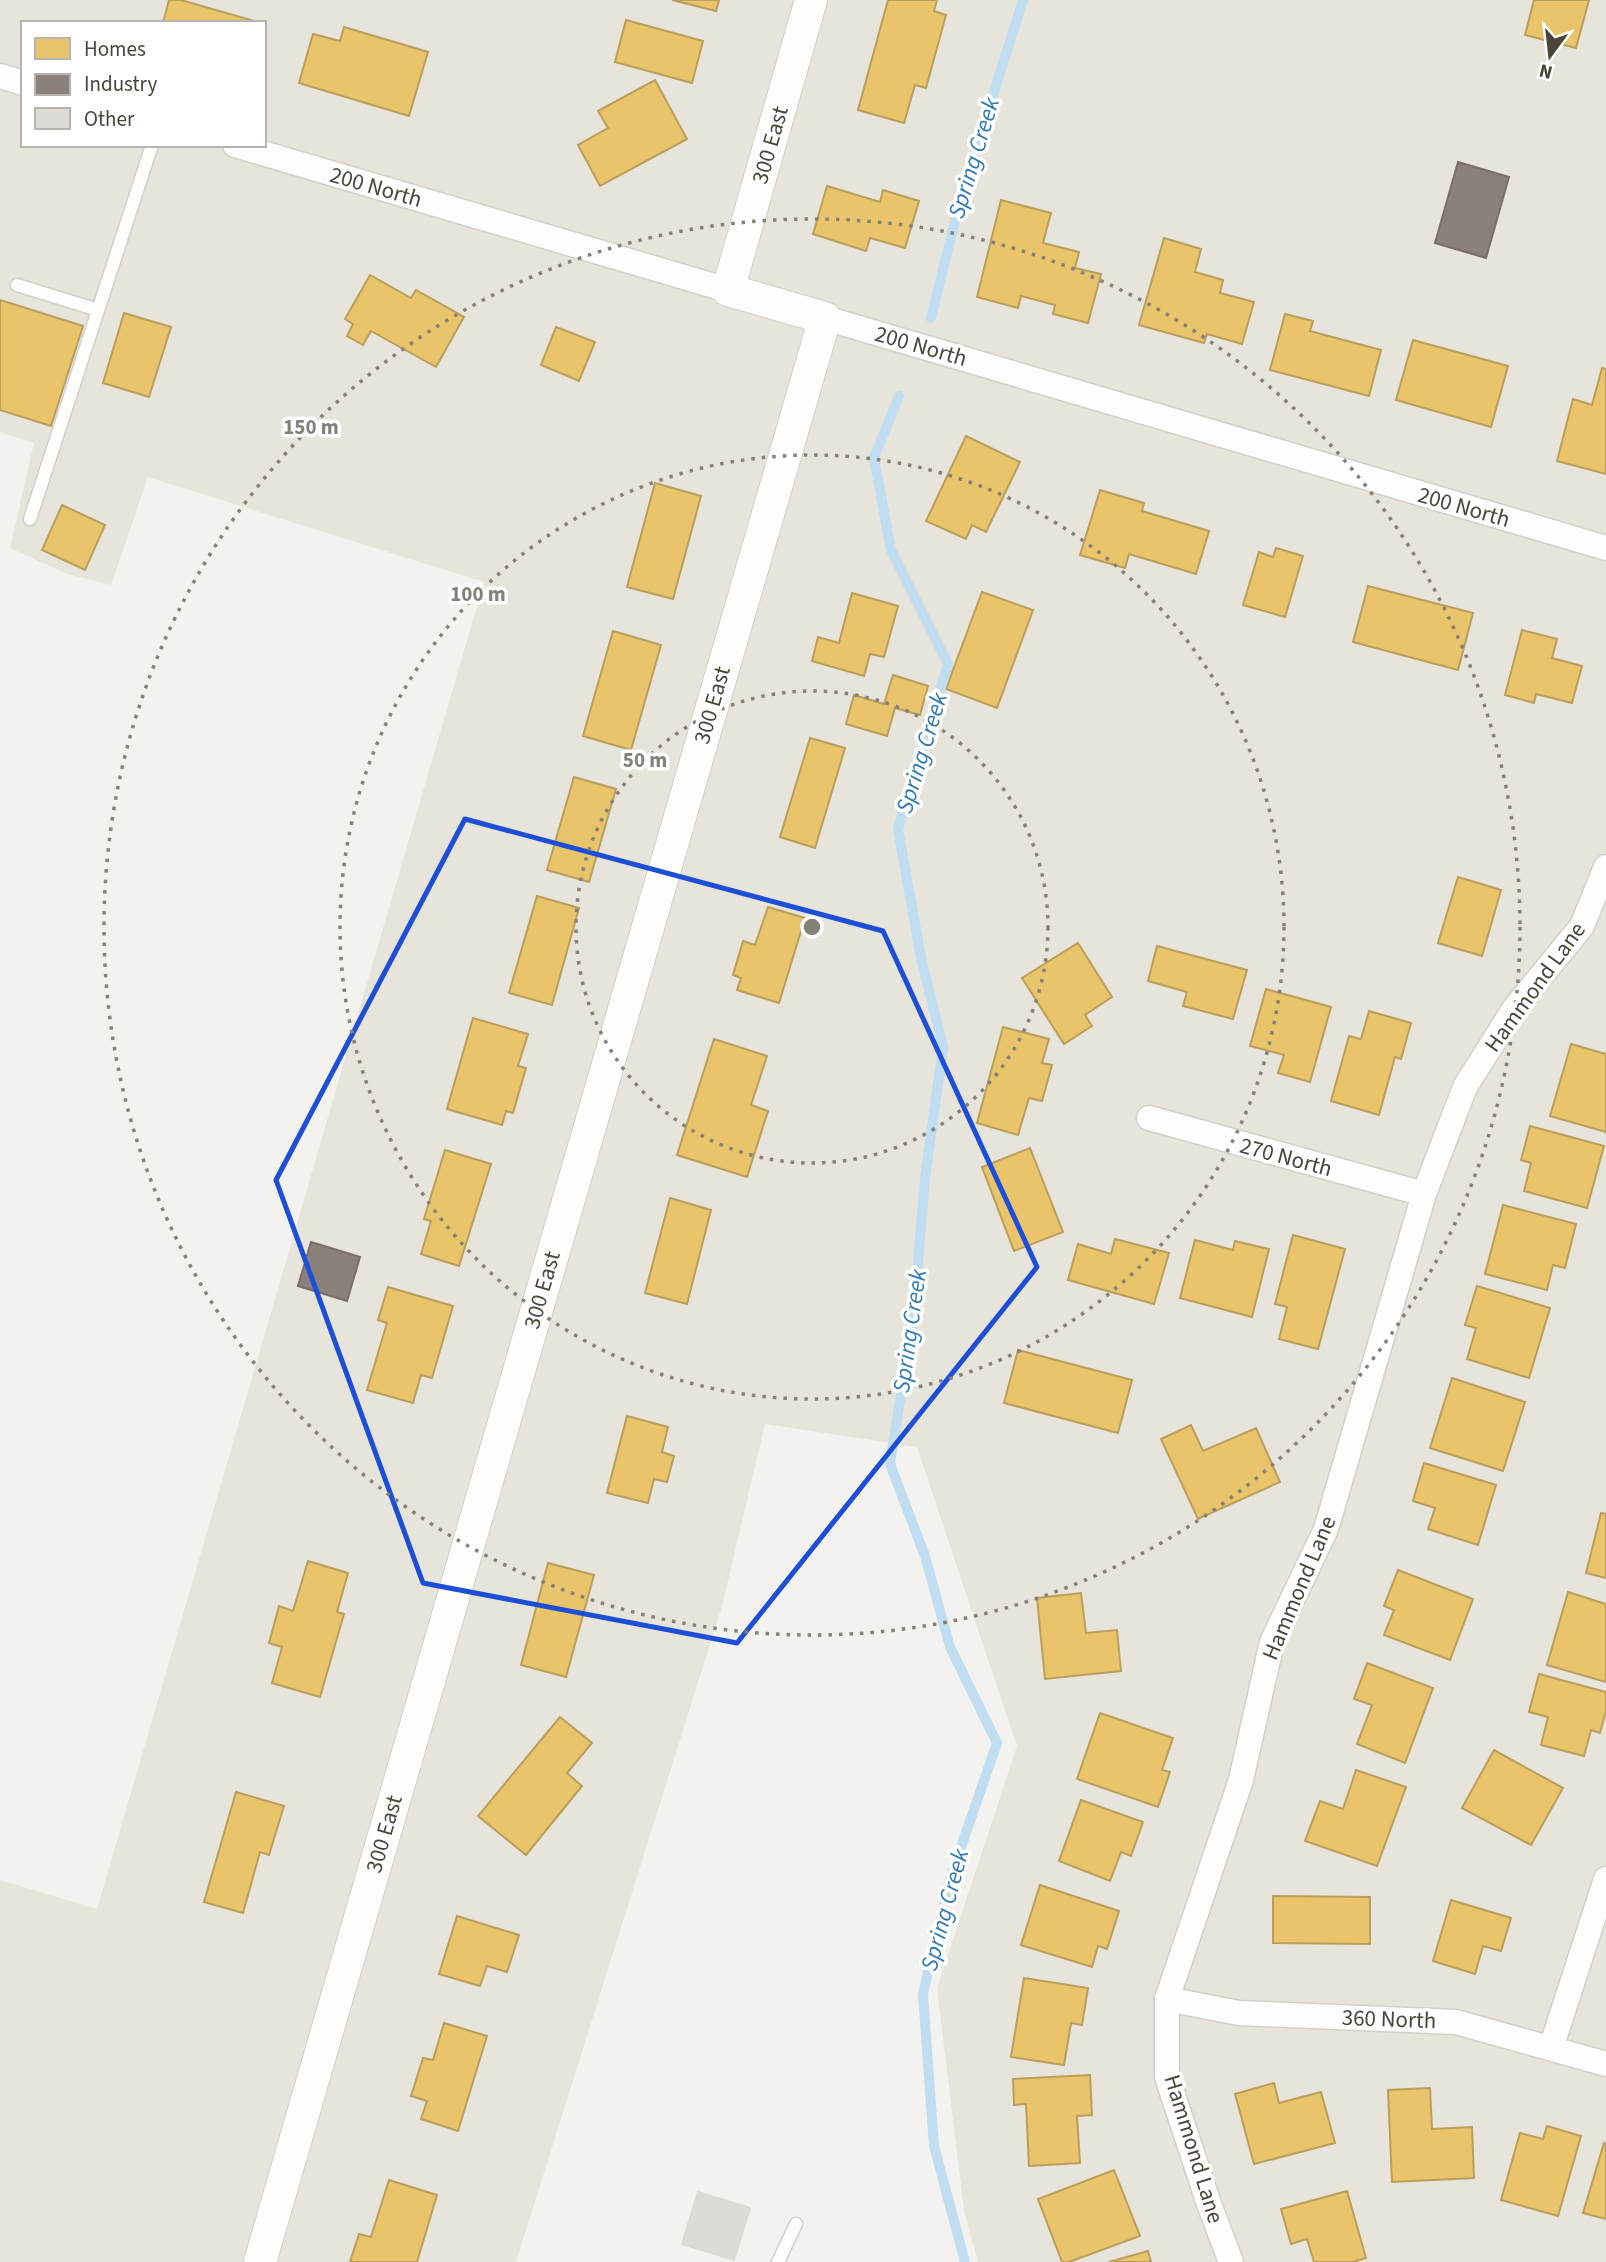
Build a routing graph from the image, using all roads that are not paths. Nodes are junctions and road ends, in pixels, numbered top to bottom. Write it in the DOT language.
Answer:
graph roads {
  1 [pos="811,0"];
  2 [pos="0,76"];
  3 [pos="21,82"];
  4 [pos="151,147"];
  5 [pos="242,147"];
  6 [pos="17,285"];
  7 [pos="728,290"];
  8 [pos="98,310"];
  9 [pos="825,318"];
  10 [pos="30,519"];
  11 [pos="1606,548"];
  12 [pos="1606,867"];
  13 [pos="1149,1118"];
  14 [pos="1424,1194"];
  15 [pos="1606,1879"];
  16 [pos="1167,1999"];
  17 [pos="1551,2048"];
  18 [pos="1606,2064"];
  19 [pos="796,2224"];
  20 [pos="260,2262"];
  21 [pos="778,2262"];
  22 [pos="1231,2262"];
  1 -- 7 [label="street, 300 East"];
  2 -- 3 [label="street"];
  4 -- 8 [label="lane"];
  5 -- 7 [label="street, 200 North"];
  6 -- 8 [label="lane"];
  7 -- 9 [label="street, 200 North"];
  8 -- 10 [label="lane"];
  9 -- 11 [label="street, 200 North"];
  9 -- 20 [label="street, 300 East"];
  12 -- 14 [label="street, Hammond Lane"];
  13 -- 14 [label="street, 270 North"];
  14 -- 16 [label="street, Hammond Lane"];
  15 -- 17 [label="street"];
  16 -- 17 [label="street, 360 North"];
  16 -- 22 [label="street, Hammond Lane"];
  17 -- 18 [label="street, 360 North"];
  19 -- 21 [label="lane"];
}
